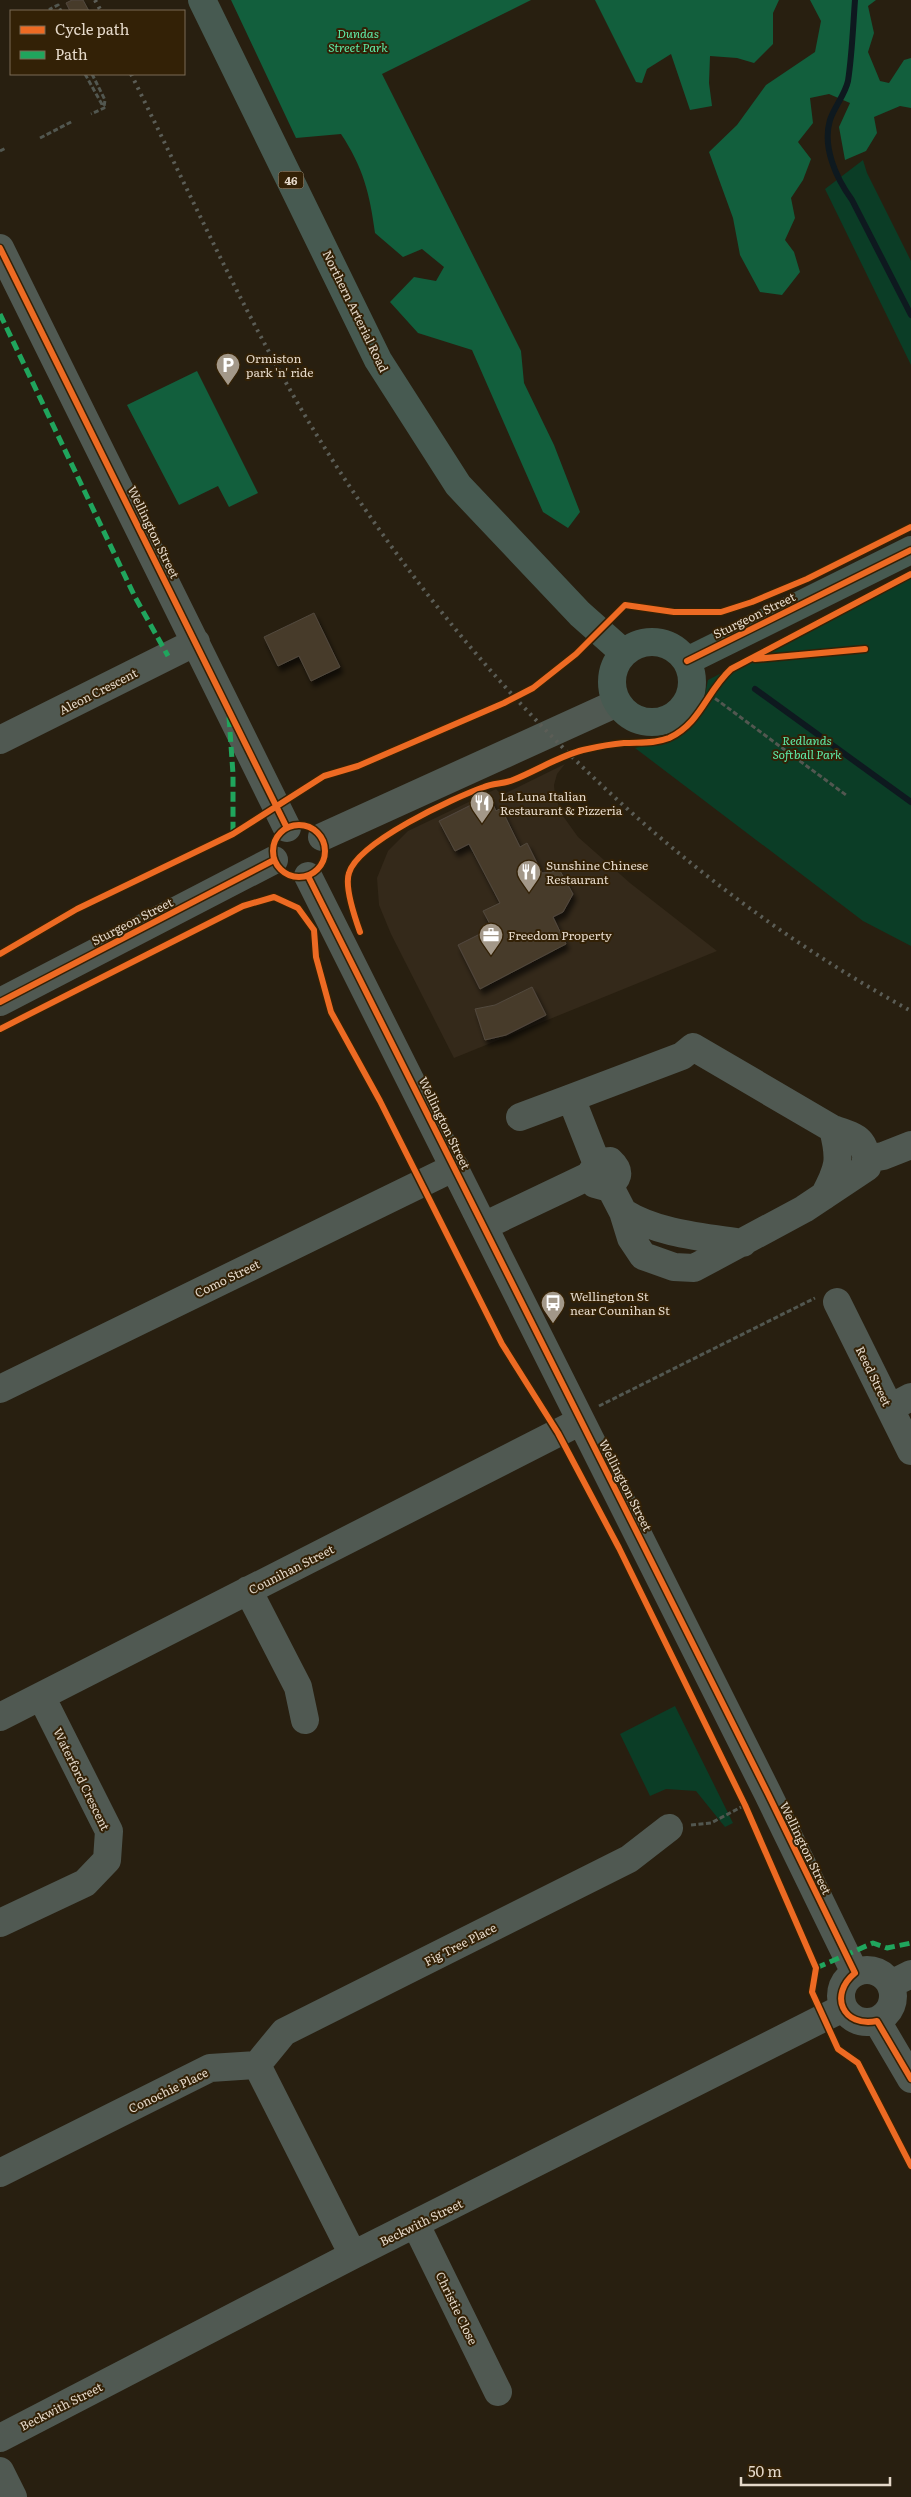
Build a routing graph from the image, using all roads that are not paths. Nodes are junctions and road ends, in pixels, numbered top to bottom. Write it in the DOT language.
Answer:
graph roads {
  1 [pos="202,0"];
  2 [pos="0,248"];
  3 [pos="911,550"];
  4 [pos="196,642"];
  5 [pos="624,652"];
  6 [pos="687,661"];
  7 [pos="617,703"];
  8 [pos="0,740"];
  9 [pos="281,817"];
  10 [pos="322,837"];
  11 [pos="274,860"];
  12 [pos="308,876"];
  13 [pos="0,1002"];
  14 [pos="571,1098"];
  15 [pos="520,1117"];
  16 [pos="833,1128"];
  17 [pos="911,1145"];
  18 [pos="866,1159"];
  19 [pos="455,1167"];
  20 [pos="597,1177"];
  21 [pos="824,1196"];
  22 [pos="487,1230"];
  23 [pos="837,1302"];
  24 [pos="0,1389"];
  25 [pos="900,1403"];
  26 [pos="582,1421"];
  27 [pos="911,1451"];
  28 [pos="248,1590"];
  29 [pos="40,1696"];
  30 [pos="0,1717"];
  31 [pos="305,1720"];
  32 [pos="669,1828"];
  33 [pos="0,1923"];
  34 [pos="854,1973"];
  35 [pos="901,1979"];
  36 [pos="843,2008"];
  37 [pos="877,2021"];
  38 [pos="257,2065"];
  39 [pos="911,2079"];
  40 [pos="0,2174"];
  41 [pos="416,2225"];
  42 [pos="353,2255"];
  43 [pos="498,2392"];
  44 [pos="0,2438"];
  45 [pos="0,2471"];
  46 [pos="13,2497"];
  1 -- 5 [label="main road, Northern Arterial Road / 46"];
  2 -- 4 [label="street, Wellington Street"];
  3 -- 6 [label="main road, Sturgeon Street"];
  4 -- 8 [label="street, Aleon Crescent"];
  4 -- 9 [label="street, Wellington Street"];
  5 -- 6 [label="main road"];
  5 -- 7 [label="main road"];
  6 -- 7 [label="main road"];
  7 -- 10 [label="street"];
  9 -- 10 [label="street"];
  9 -- 11 [label="street"];
  10 -- 12 [label="street"];
  11 -- 12 [label="street"];
  11 -- 13 [label="street, Sturgeon Street"];
  12 -- 19 [label="street, Wellington Street"];
  14 -- 15 [label="street"];
  14 -- 16 [label="street"];
  14 -- 20 [label="street"];
  16 -- 18 [label="street"];
  16 -- 21 [label="street"];
  17 -- 18 [label="street"];
  18 -- 21 [label="street"];
  19 -- 22 [label="street, Wellington Street"];
  19 -- 24 [label="street, Como Street"];
  20 -- 21 [label="street"];
  20 -- 22 [label="street"];
  22 -- 26 [label="street, Wellington Street"];
  23 -- 25 [label="street, Reed Street"];
  25 -- 27 [label="street, Reed Street"];
  26 -- 28 [label="street, Counihan Street"];
  26 -- 34 [label="street, Wellington Street"];
  28 -- 29 [label="street, Counihan Street"];
  28 -- 31 [label="street"];
  29 -- 30 [label="street, Counihan Street"];
  29 -- 33 [label="street, Waterford Crescent"];
  32 -- 38 [label="street, Fig Tree Place"];
  34 -- 35 [label="street"];
  34 -- 36 [label="street"];
  35 -- 37 [label="street"];
  36 -- 37 [label="street"];
  36 -- 41 [label="street, Beckwith Street"];
  37 -- 39 [label="street"];
  38 -- 40 [label="street, Conochie Place"];
  38 -- 42 [label="street"];
  41 -- 42 [label="street, Beckwith Street"];
  41 -- 43 [label="street, Christie Close"];
  42 -- 44 [label="street, Beckwith Street"];
  45 -- 46 [label="street"];
}
